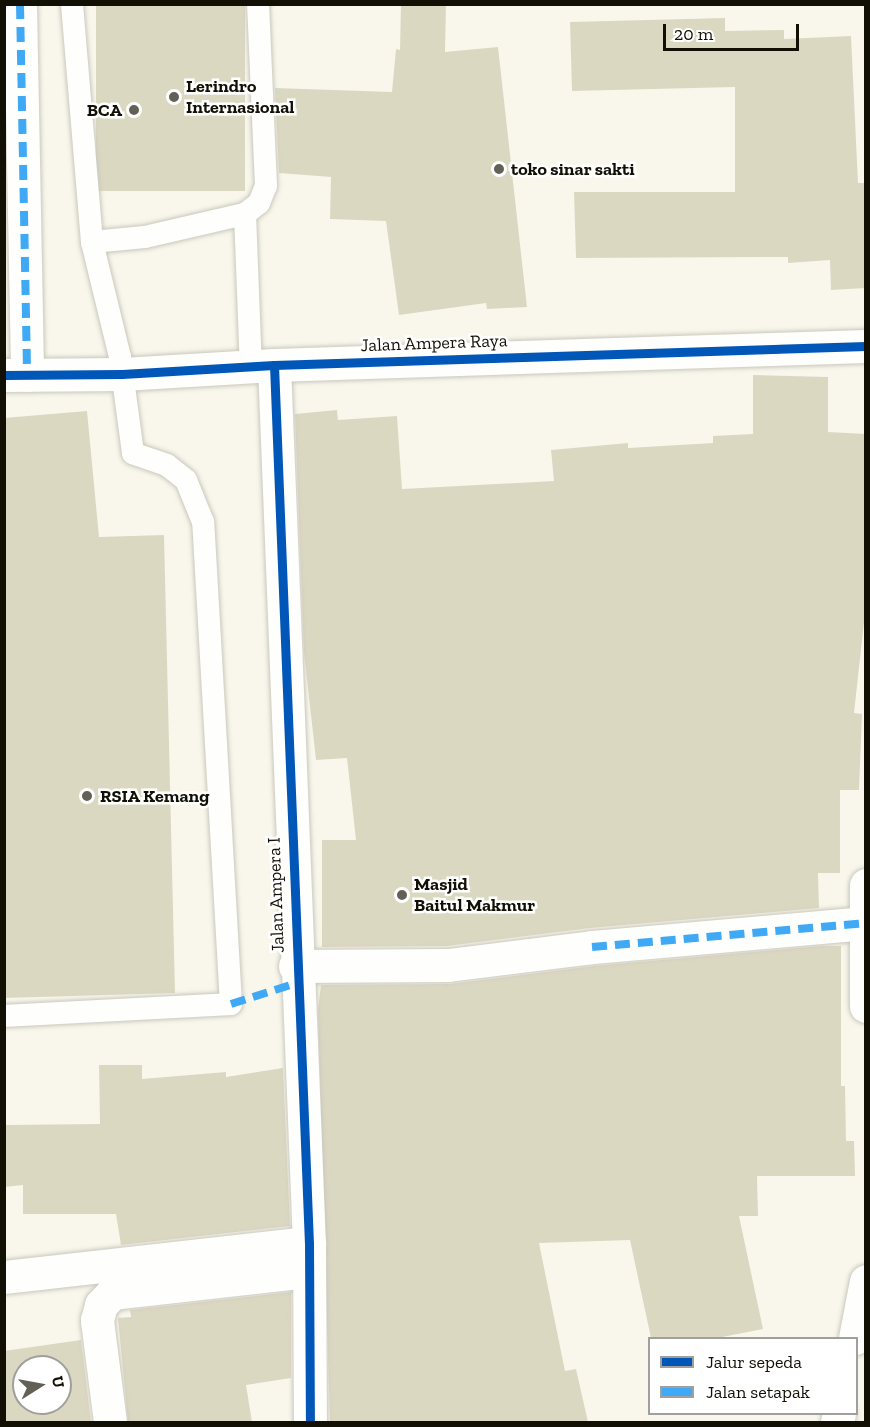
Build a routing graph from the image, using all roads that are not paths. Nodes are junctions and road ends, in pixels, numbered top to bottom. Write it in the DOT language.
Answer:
graph roads {
  1 [pos="20,4"];
  2 [pos="72,4"];
  3 [pos="258,4"];
  4 [pos="245,214"];
  5 [pos="92,242"];
  6 [pos="866,346"];
  7 [pos="263,366"];
  8 [pos="122,374"];
  9 [pos="16,375"];
  10 [pos="866,885"];
  11 [pos="864,923"];
  12 [pos="296,966"];
  13 [pos="866,1006"];
  14 [pos="4,1016"];
  15 [pos="309,1257"];
  16 [pos="4,1276"];
  17 [pos="866,1281"];
  18 [pos="855,1337"];
  19 [pos="110,1422"];
  20 [pos="310,1422"];
  1 -- 9 [label="street"];
  2 -- 5 [label="lane"];
  3 -- 4 [label="lane"];
  4 -- 5 [label="lane"];
  4 -- 7 [label="lane"];
  5 -- 8 [label="lane"];
  6 -- 7 [label="street, Jalan Ampera Raya"];
  7 -- 8 [label="street, Jalan Ampera Raya"];
  7 -- 12 [label="street, Jalan Ampera I"];
  8 -- 9 [label="street, Jalan Ampera Raya"];
  8 -- 14 [label="lane"];
  10 -- 11 [label="street"];
  11 -- 12 [label="street"];
  11 -- 13 [label="street"];
  12 -- 15 [label="street, Jalan Ampera I"];
  15 -- 16 [label="street"];
  15 -- 19 [label="street"];
  15 -- 20 [label="street, Jalan Ampera I"];
  17 -- 18 [label="street"];
}
